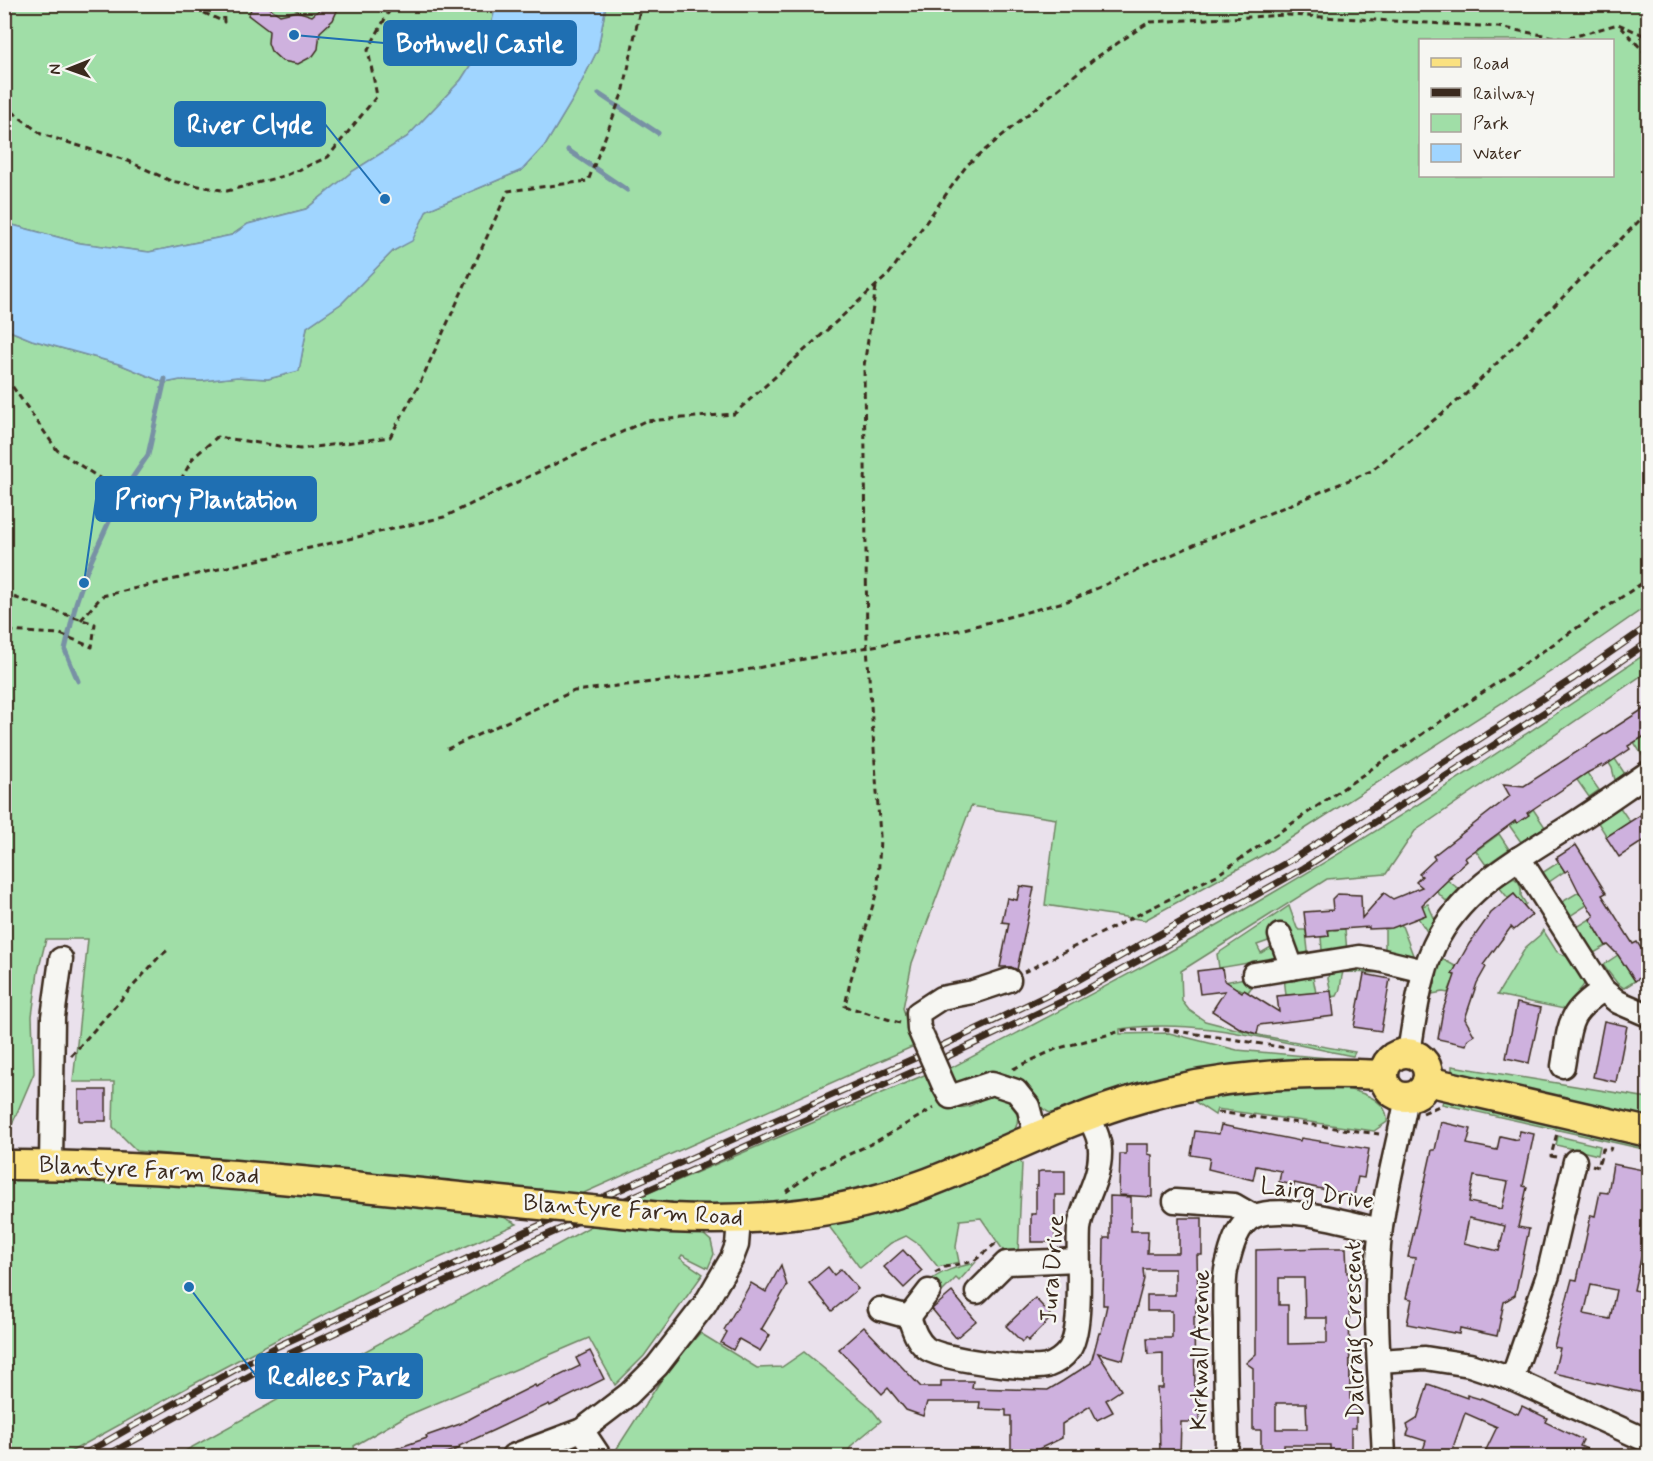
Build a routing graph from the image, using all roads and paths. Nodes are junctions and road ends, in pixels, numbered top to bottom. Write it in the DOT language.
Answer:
graph roads {
  1 [pos="185,4"];
  2 [pos="223,4"];
  3 [pos="393,4"];
  4 [pos="641,4"];
  5 [pos="1618,24"];
  6 [pos="1648,37"];
  7 [pos="1648,56"];
  8 [pos="4,105"];
  9 [pos="1648,213"];
  10 [pos="876,286"];
  11 [pos="4,384"];
  12 [pos="1648,579"];
  13 [pos="4,594"];
  14 [pos="81,620"];
  15 [pos="4,631"];
  16 [pos="867,647"];
  17 [pos="447,749"];
  18 [pos="1648,773"];
  19 [pos="1519,858"];
  20 [pos="1280,935"];
  21 [pos="169,950"];
  22 [pos="61,959"];
  23 [pos="1292,968"];
  24 [pos="1424,971"];
  25 [pos="1254,974"];
  26 [pos="1009,980"];
  27 [pos="1603,990"];
  28 [pos="1648,1015"];
  29 [pos="919,1029"];
  30 [pos="1303,1051"];
  31 [pos="1409,1053"];
  32 [pos="1563,1066"];
  33 [pos="1383,1076"];
  34 [pos="52,1077"];
  35 [pos="992,1083"];
  36 [pos="947,1092"];
  37 [pos="1412,1100"];
  38 [pos="1218,1112"];
  39 [pos="1088,1115"];
  40 [pos="1648,1132"];
  41 [pos="1036,1136"];
  42 [pos="1612,1145"];
  43 [pos="1575,1161"];
  44 [pos="4,1165"];
  45 [pos="51,1165"];
  46 [pos="1175,1201"];
  47 [pos="1253,1216"];
  48 [pos="751,1219"];
  49 [pos="1380,1230"];
  50 [pos="1078,1260"];
  51 [pos="1006,1263"];
  52 [pos="929,1291"];
  53 [pos="977,1292"];
  54 [pos="880,1309"];
  55 [pos="909,1317"];
  56 [pos="1379,1361"];
  57 [pos="1512,1379"];
  58 [pos="582,1430"];
  59 [pos="1648,1438"];
  60 [pos="513,1456"];
  61 [pos="597,1456"];
  62 [pos="1225,1456"];
  63 [pos="1384,1456"];
  1 -- 2 [label="path"];
  3 -- 8 [label="path"];
  4 -- 11 [label="path"];
  5 -- 6 [label="path"];
  5 -- 7 [label="path"];
  5 -- 10 [label="path"];
  9 -- 16 [label="path"];
  10 -- 14 [label="path"];
  10 -- 16 [label="path"];
  12 -- 26 [label="path"];
  13 -- 14 [label="path"];
  14 -- 15 [label="path"];
  16 -- 17 [label="path"];
  16 -- 29 [label="path"];
  18 -- 19 [label="street"];
  19 -- 24 [label="street"];
  19 -- 27 [label="street"];
  20 -- 23 [label="street"];
  21 -- 34 [label="path"];
  22 -- 34 [label="street"];
  23 -- 24 [label="street"];
  23 -- 25 [label="street"];
  24 -- 31 [label="street"];
  26 -- 29 [label="street"];
  27 -- 28 [label="street"];
  27 -- 32 [label="street"];
  29 -- 36 [label="street, bridge"];
  30 -- 35 [label="path"];
  31 -- 33 [label="main road"];
  31 -- 37 [label="main road"];
  33 -- 37 [label="main road"];
  33 -- 39 [label="main road, Blantyre Farm Road"];
  34 -- 45 [label="street"];
  35 -- 36 [label="street"];
  35 -- 41 [label="street"];
  36 -- 48 [label="path"];
  37 -- 38 [label="path"];
  37 -- 40 [label="main road"];
  37 -- 49 [label="street, Dalcraig Crescent"];
  39 -- 41 [label="main road, Blantyre Farm Road"];
  39 -- 50 [label="street, Jura Drive"];
  41 -- 48 [label="main road, Blantyre Farm Road"];
  42 -- 43 [label="path"];
  43 -- 57 [label="street"];
  44 -- 45 [label="main road, Blantyre Farm Road"];
  45 -- 48 [label="main road, Blantyre Farm Road, bridge"];
  46 -- 47 [label="street, Lairg Drive"];
  47 -- 49 [label="street, Lairg Drive"];
  47 -- 62 [label="street, Kirkwall Avenue"];
  48 -- 58 [label="street"];
  49 -- 56 [label="street, Dalcraig Crescent"];
  50 -- 51 [label="street"];
  50 -- 55 [label="street, Jura Drive"];
  51 -- 52 [label="path"];
  51 -- 53 [label="street"];
  52 -- 55 [label="street"];
  54 -- 55 [label="street"];
  56 -- 57 [label="street"];
  56 -- 63 [label="street, Dalcraig Crescent"];
  57 -- 59 [label="street"];
  58 -- 60 [label="street"];
  58 -- 61 [label="street"];
}
